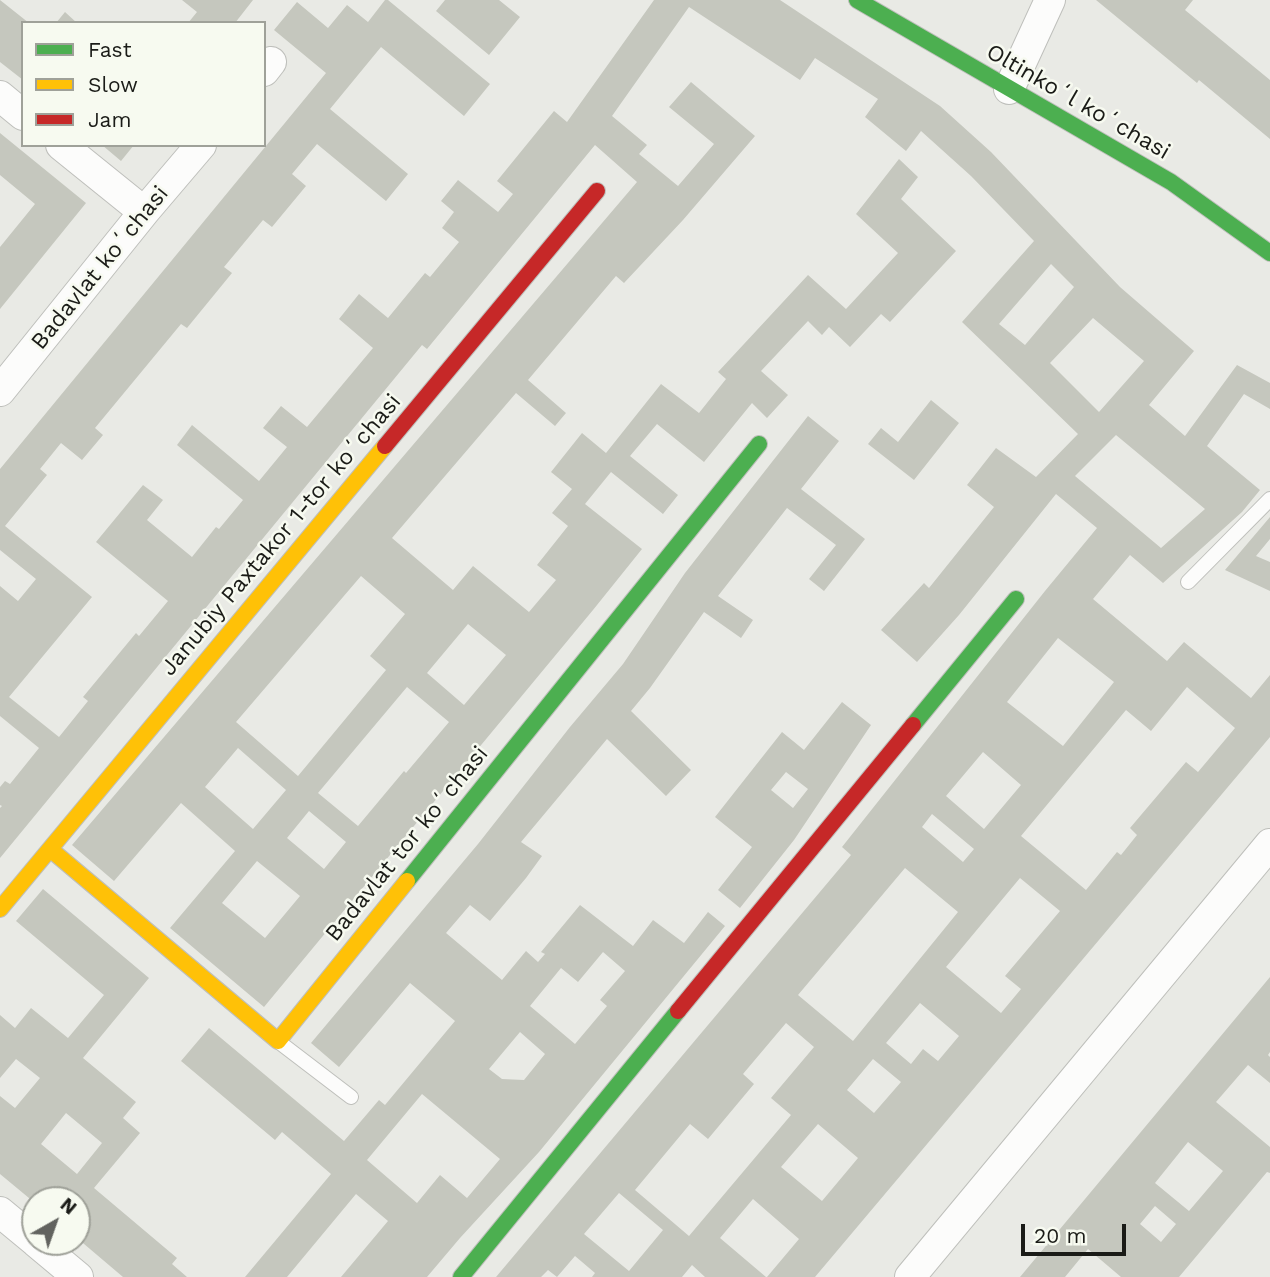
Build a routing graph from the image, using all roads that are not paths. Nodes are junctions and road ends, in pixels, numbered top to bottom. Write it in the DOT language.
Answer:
graph roads {
  1 [pos="857,0"];
  2 [pos="1050,0"];
  3 [pos="1009,89"];
  4 [pos="0,96"];
  5 [pos="21,113"];
  6 [pos="63,147"];
  7 [pos="199,147"];
  8 [pos="597,191"];
  9 [pos="144,212"];
  10 [pos="1270,253"];
  11 [pos="0,391"];
  12 [pos="759,444"];
  13 [pos="1270,499"];
  14 [pos="1188,582"];
  15 [pos="1016,599"];
  16 [pos="1270,844"];
  17 [pos="50,849"];
  18 [pos="0,909"];
  19 [pos="278,1041"];
  20 [pos="351,1097"];
  21 [pos="0,1212"];
  22 [pos="21,1230"];
  23 [pos="52,1256"];
  24 [pos="78,1277"];
  25 [pos="461,1277"];
  26 [pos="910,1277"];
  1 -- 3 [label="street, Oltinkoʻl koʻchasi"];
  2 -- 3 [label="street"];
  3 -- 10 [label="street, Oltinkoʻl koʻchasi"];
  4 -- 5 [label="street"];
  6 -- 9 [label="street"];
  7 -- 9 [label="street, Badavlat koʻchasi"];
  8 -- 17 [label="street, Janubiy Paxtakor 1-tor koʻchasi"];
  9 -- 11 [label="street, Badavlat koʻchasi"];
  12 -- 19 [label="street, Badavlat tor koʻchasi"];
  13 -- 14 [label="lane"];
  15 -- 25 [label="street"];
  16 -- 26 [label="street"];
  17 -- 18 [label="street, Janubiy Paxtakor 1-tor koʻchasi"];
  17 -- 19 [label="street"];
  19 -- 20 [label="lane"];
  21 -- 22 [label="street"];
  23 -- 24 [label="street"];
}
